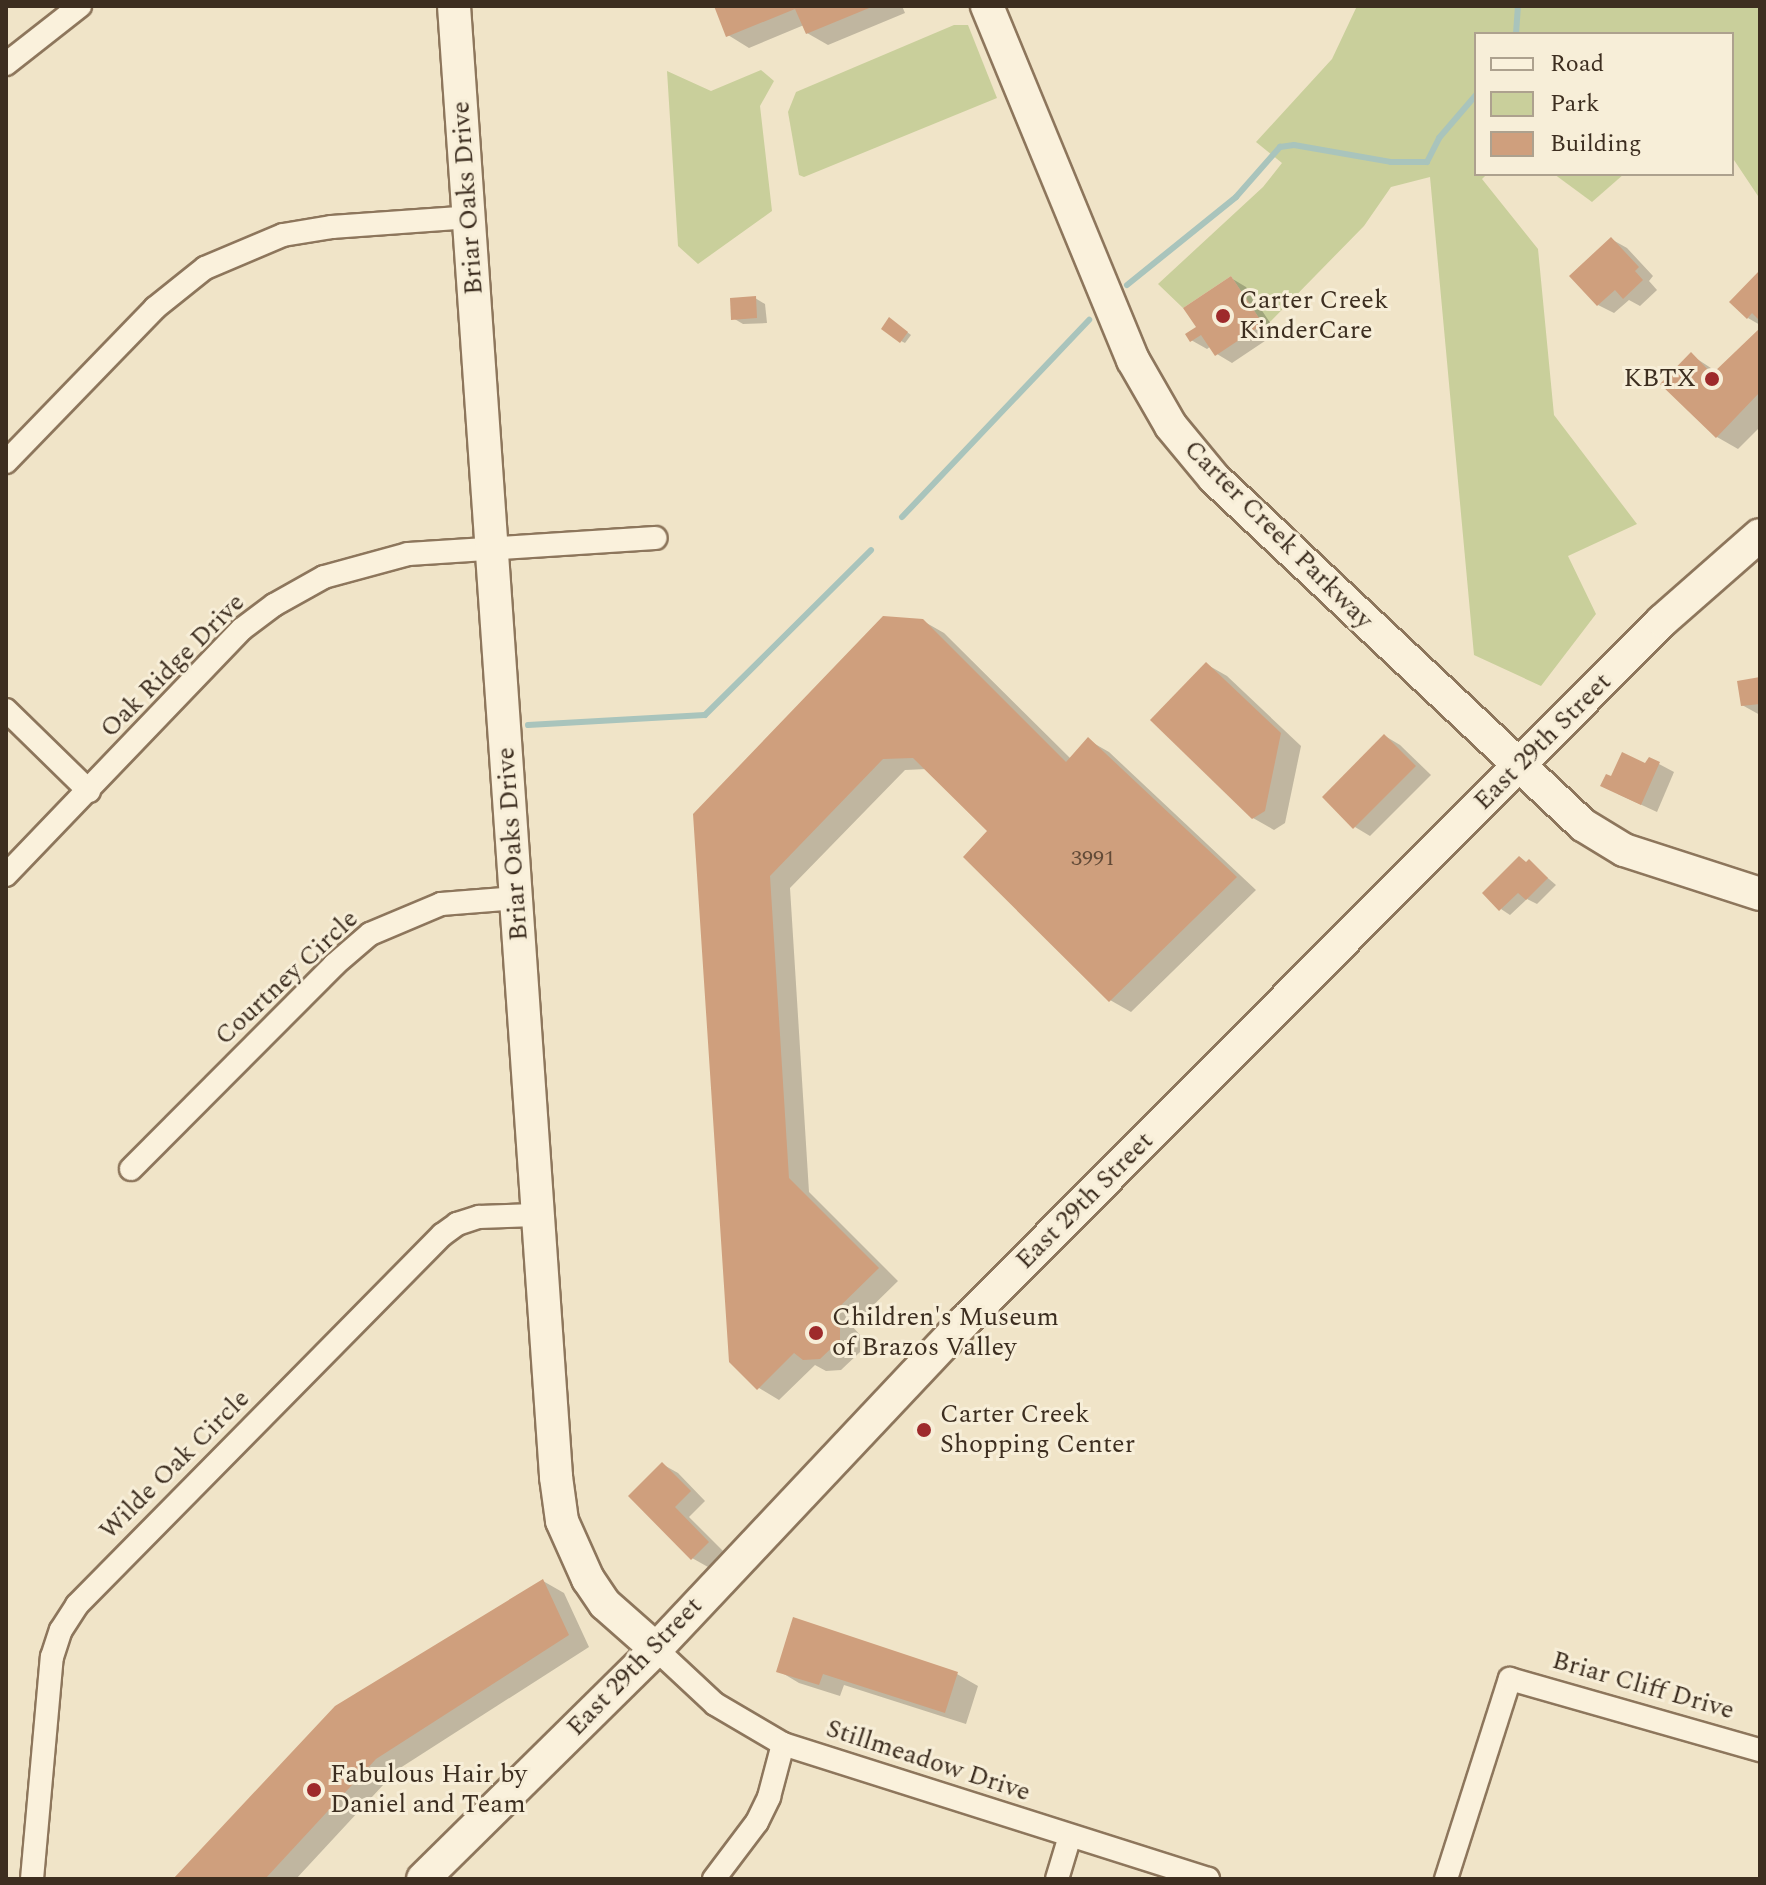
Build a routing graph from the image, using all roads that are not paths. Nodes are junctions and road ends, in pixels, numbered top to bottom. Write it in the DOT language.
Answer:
graph roads {
  1 [pos="80,6"];
  2 [pos="454,6"];
  3 [pos="987,6"];
  4 [pos="6,64"];
  5 [pos="470,217"];
  6 [pos="6,462"];
  7 [pos="1760,535"];
  8 [pos="655,538"];
  9 [pos="493,551"];
  10 [pos="6,710"];
  11 [pos="1518,767"];
  12 [pos="89,791"];
  13 [pos="6,875"];
  14 [pos="1760,894"];
  15 [pos="517,898"];
  16 [pos="131,1169"];
  17 [pos="535,1215"];
  18 [pos="656,1649"];
  19 [pos="783,1744"];
  20 [pos="1760,1750"];
  21 [pos="1070,1836"];
  22 [pos="32,1879"];
  23 [pos="423,1879"];
  24 [pos="714,1879"];
  25 [pos="1057,1879"];
  26 [pos="1208,1879"];
  27 [pos="1446,1879"];
  1 -- 4 [label="street"];
  2 -- 5 [label="street, Briar Oaks Drive"];
  3 -- 11 [label="street, Carter Creek Parkway"];
  5 -- 6 [label="street"];
  5 -- 9 [label="street, Briar Oaks Drive"];
  7 -- 11 [label="street, East 29th Street"];
  8 -- 9 [label="street, Oak Ridge Drive"];
  9 -- 12 [label="street, Oak Ridge Drive"];
  9 -- 15 [label="street, Briar Oaks Drive"];
  10 -- 12 [label="street"];
  11 -- 14 [label="street, Carter Creek Parkway"];
  11 -- 18 [label="street, East 29th Street"];
  12 -- 13 [label="street, Oak Ridge Drive"];
  15 -- 16 [label="street, Courtney Circle"];
  15 -- 17 [label="street, Briar Oaks Drive"];
  17 -- 18 [label="street, Briar Oaks Drive"];
  17 -- 22 [label="street, Wilde Oak Circle"];
  18 -- 19 [label="street, Stillmeadow Drive"];
  18 -- 23 [label="street, East 29th Street"];
  19 -- 21 [label="street, Stillmeadow Drive"];
  19 -- 24 [label="street"];
  20 -- 27 [label="street, Briar Cliff Drive"];
  21 -- 25 [label="street"];
  21 -- 26 [label="street, Stillmeadow Drive"];
}
